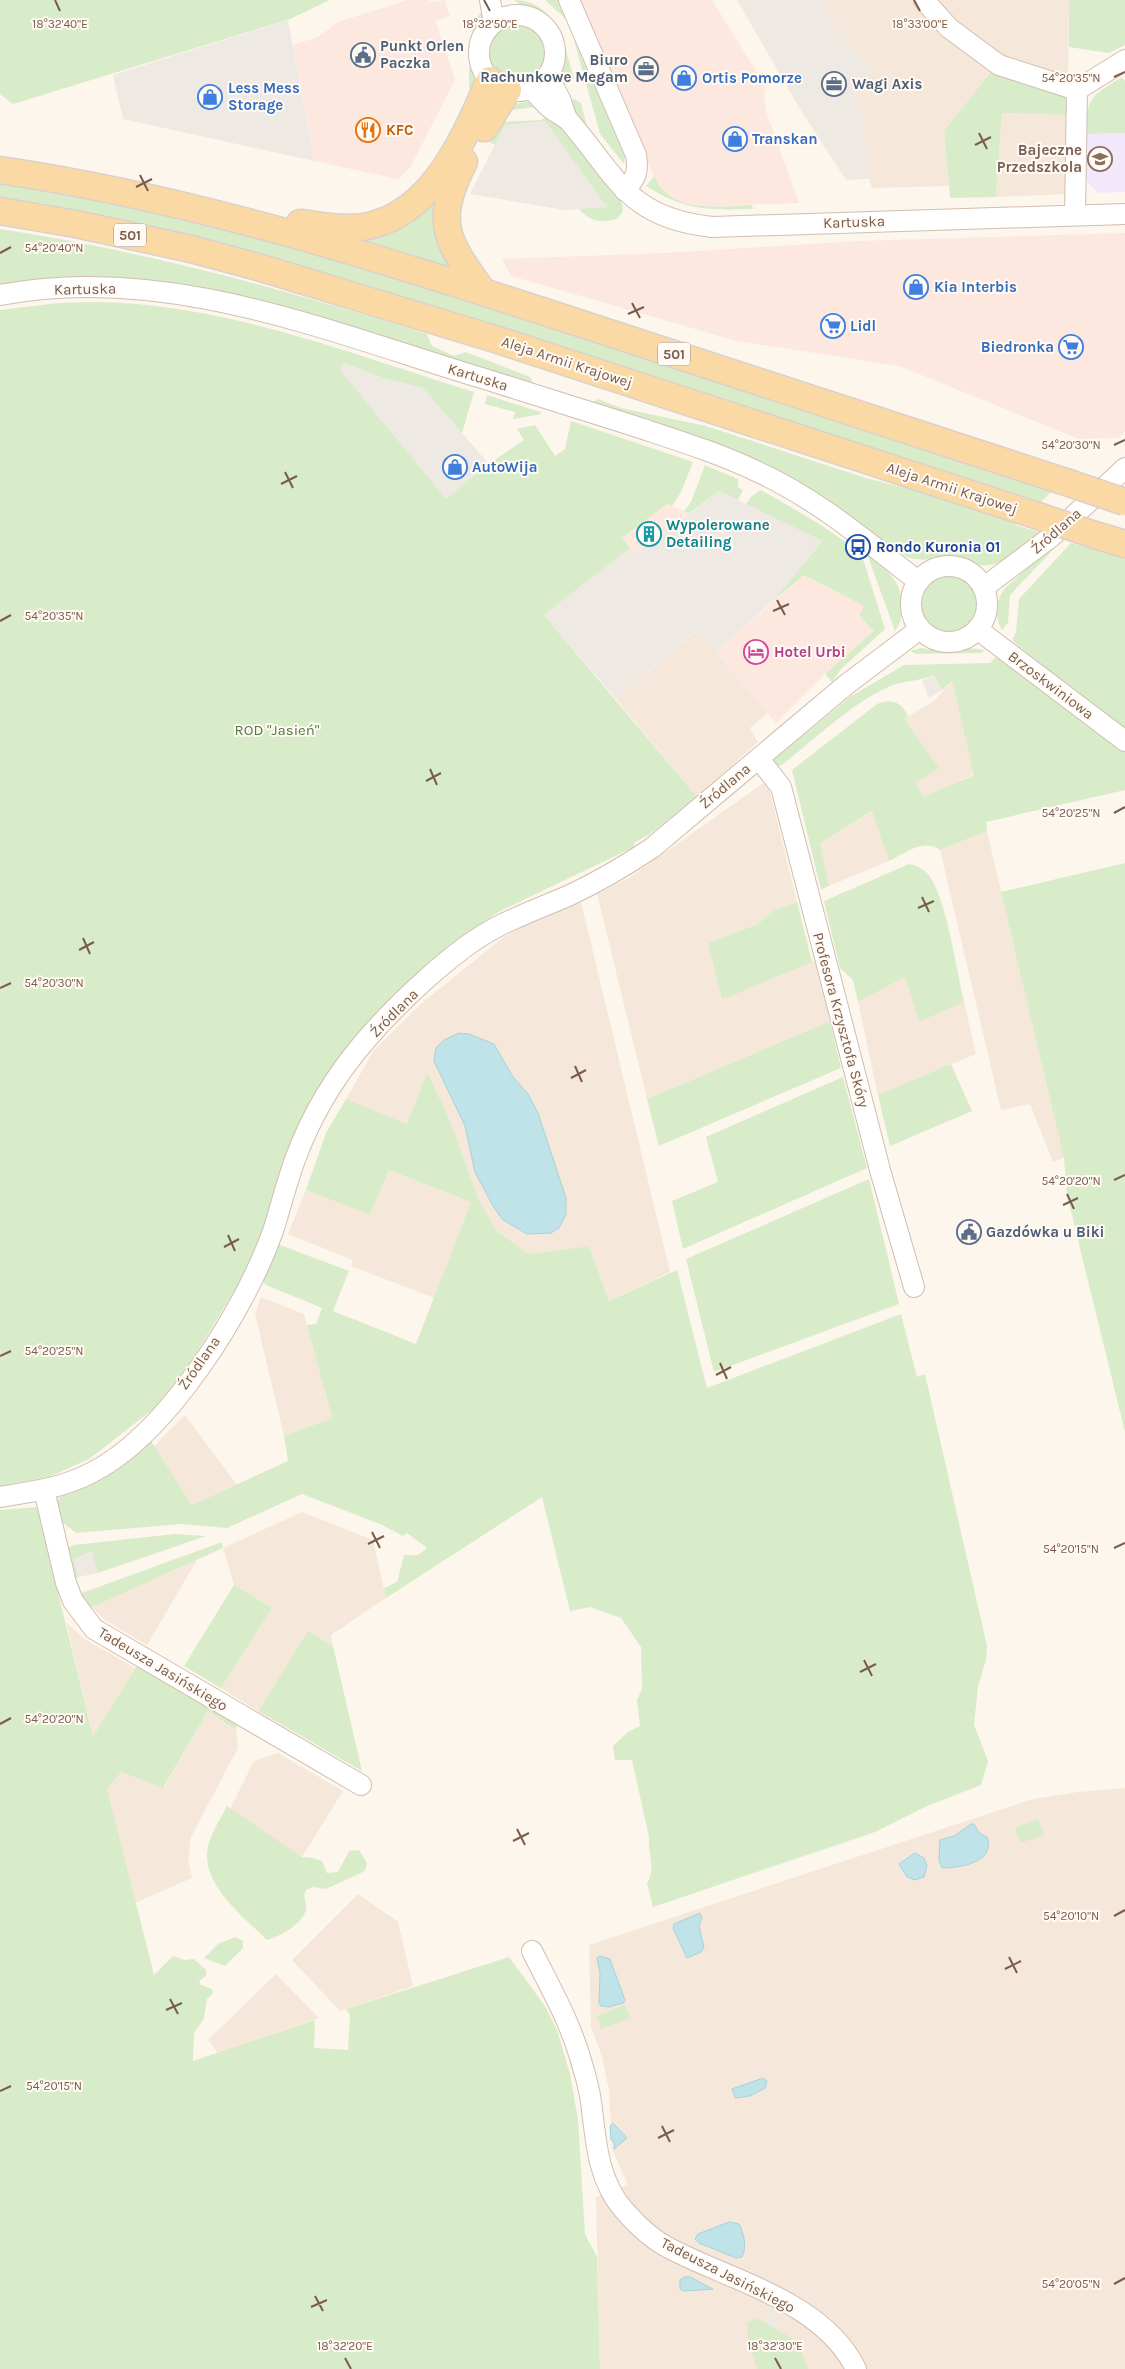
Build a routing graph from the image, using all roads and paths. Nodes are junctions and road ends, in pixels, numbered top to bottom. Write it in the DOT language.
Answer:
graph roads {
  1 [pos="490,0"];
  2 [pos="569,0"];
  3 [pos="924,0"];
  4 [pos="510,8"];
  5 [pos="494,22"];
  6 [pos="1125,60"];
  7 [pos="548,76"];
  8 [pos="510,86"];
  9 [pos="1077,90"];
  10 [pos="568,120"];
  11 [pos="0,170"];
  12 [pos="625,191"];
  13 [pos="0,211"];
  14 [pos="1125,214"];
  15 [pos="1075,215"];
  16 [pos="229,216"];
  17 [pos="483,292"];
  18 [pos="0,295"];
  19 [pos="1125,468"];
  20 [pos="1125,502"];
  21 [pos="1125,544"];
  22 [pos="918,581"];
  23 [pos="983,588"];
  24 [pos="920,629"];
  25 [pos="977,629"];
  26 [pos="1125,741"];
  27 [pos="758,759"];
  28 [pos="914,1287"];
  29 [pos="44,1490"];
  30 [pos="0,1497"];
  31 [pos="360,1785"];
  32 [pos="532,1951"];
  33 [pos="856,2369"];
  1 -- 5 [label="street"];
  2 -- 12 [label="street"];
  3 -- 9 [label="street"];
  4 -- 5 [label="street"];
  4 -- 7 [label="street"];
  5 -- 8 [label="street"];
  6 -- 9 [label="street"];
  7 -- 8 [label="street"];
  7 -- 10 [label="street, Kartuska"];
  8 -- 10 [label="street, Kartuska"];
  8 -- 16 [label="main road"];
  8 -- 17 [label="main road"];
  9 -- 15 [label="street"];
  10 -- 12 [label="street, Kartuska"];
  11 -- 16 [label="main road, 501"];
  12 -- 15 [label="street, Kartuska"];
  13 -- 21 [label="main road, Aleja Armii Krajowej / 501, bridge"];
  14 -- 15 [label="street, Kartuska"];
  16 -- 17 [label="main road, 501"];
  17 -- 20 [label="main road, 501, bridge"];
  18 -- 22 [label="street, Kartuska"];
  19 -- 23 [label="street, Źródlana"];
  22 -- 23 [label="street"];
  22 -- 24 [label="street"];
  23 -- 25 [label="street"];
  24 -- 25 [label="street"];
  24 -- 27 [label="street, Źródlana"];
  25 -- 26 [label="street, Brzoskwiniowa"];
  27 -- 28 [label="street, Profesora Krzysztofa Skóry"];
  27 -- 29 [label="street, Źródlana"];
  29 -- 30 [label="street, Źródlana"];
  29 -- 31 [label="street, Tadeusza Jasińskiego"];
  32 -- 33 [label="street, Tadeusza Jasińskiego"];
}
